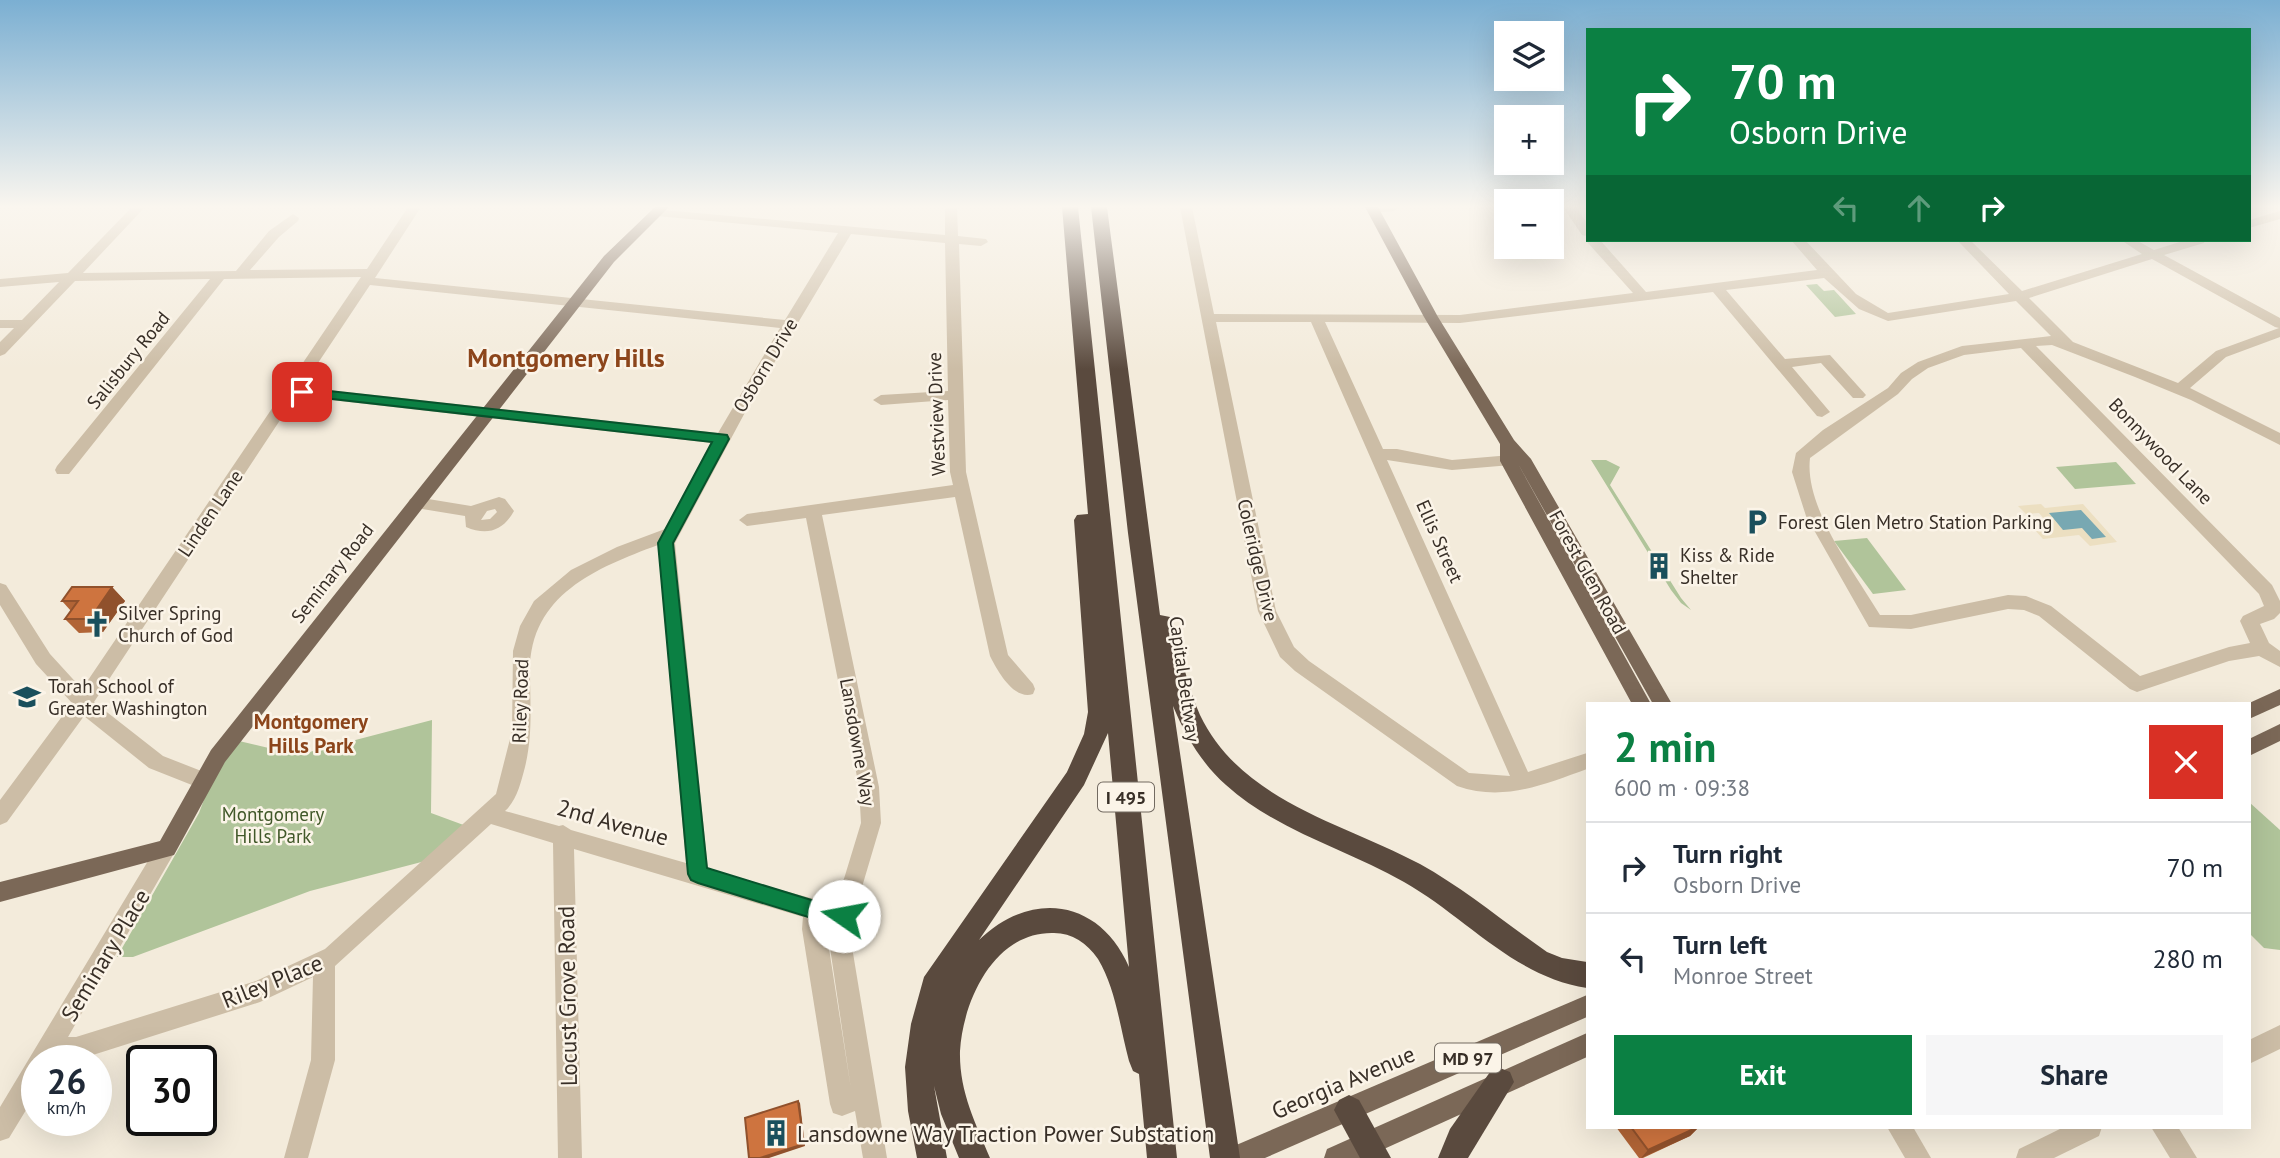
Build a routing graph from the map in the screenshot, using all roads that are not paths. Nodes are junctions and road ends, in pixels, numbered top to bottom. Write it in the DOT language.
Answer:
graph roads {
  1 [pos="86,261"];
  2 [pos="251,261"];
  3 [pos="379,261"];
  4 [pos="608,261"];
  5 [pos="827,261"];
  6 [pos="952,261"];
  7 [pos="1075,261"];
  8 [pos="1106,261"];
  9 [pos="1197,261"];
  10 [pos="1400,261"];
  11 [pos="1612,261"];
  12 [pos="1818,261"];
  13 [pos="1984,261"];
  14 [pos="2131,261"];
  15 [pos="2166,261"];
  16 [pos="1828,272"];
  17 [pos="241,273"];
  18 [pos="221,274"];
  19 [pos="70,277"];
  20 [pos="369,277"];
  21 [pos="0,283"];
  22 [pos="1714,285"];
  23 [pos="1642,295"];
  24 [pos="2020,296"];
  25 [pos="575,303"];
  26 [pos="1316,317"];
  27 [pos="1431,317"];
  28 [pos="1208,318"];
  29 [pos="0,324"];
  30 [pos="26,324"];
  31 [pos="2280,324"];
  32 [pos="788,325"];
  33 [pos="2280,332"];
  34 [pos="2028,346"];
  35 [pos="2069,346"];
  36 [pos="0,351"];
  37 [pos="1781,363"];
  38 [pos="2181,388"];
  39 [pos="292,391"];
  40 [pos="1858,394"];
  41 [pos="956,395"];
  42 [pos="881,400"];
  43 [pos="1822,412"];
  44 [pos="487,413"];
  45 [pos="722,439"];
  46 [pos="2280,440"];
  47 [pos="1379,455"];
  48 [pos="1513,455"];
  49 [pos="63,470"];
  50 [pos="1094,478"];
  51 [pos="961,490"];
  52 [pos="416,503"];
  53 [pos="474,512"];
  54 [pos="813,512"];
  55 [pos="747,520"];
  56 [pos="1138,533"];
  57 [pos="669,534"];
  58 [pos="0,590"];
  59 [pos="2262,648"];
  60 [pos="2280,660"];
  61 [pos="1026,689"];
  62 [pos="2280,697"];
  63 [pos="84,701"];
  64 [pos="1641,702"];
  65 [pos="1662,702"];
  66 [pos="2251,710"];
  67 [pos="2280,732"];
  68 [pos="2251,747"];
  69 [pos="1586,761"];
  70 [pos="202,780"];
  71 [pos="1523,783"];
  72 [pos="489,814"];
  73 [pos="0,816"];
  74 [pos="563,834"];
  75 [pos="167,848"];
  76 [pos="698,874"];
  77 [pos="0,892"];
  78 [pos="815,911"];
  79 [pos="844,916"];
  80 [pos="324,961"];
  81 [pos="1586,975"];
  82 [pos="1586,1006"];
  83 [pos="2280,1037"];
  84 [pos="52,1045"];
  85 [pos="89,1045"];
  86 [pos="1586,1045"];
  87 [pos="2251,1051"];
  88 [pos="1500,1083"];
  89 [pos="21,1095"];
  90 [pos="865,1096"];
  91 [pos="1349,1110"];
  92 [pos="1159,1117"];
  93 [pos="0,1129"];
  94 [pos="1900,1129"];
  95 [pos="2086,1129"];
  96 [pos="2164,1129"];
  97 [pos="1373,1150"];
  98 [pos="296,1158"];
  99 [pos="570,1158"];
  100 [pos="875,1158"];
  101 [pos="932,1158"];
  102 [pos="975,1158"];
  103 [pos="1163,1158"];
  104 [pos="1225,1158"];
  105 [pos="1236,1158"];
  106 [pos="1336,1158"];
  107 [pos="1453,1158"];
  108 [pos="1919,1158"];
  109 [pos="2028,1158"];
  110 [pos="2185,1158"];
  1 -- 19 [label="street"];
  2 -- 17 [label="street"];
  3 -- 20 [label="street, Linden Lane"];
  4 -- 25 [label="main road, Seminary Road"];
  5 -- 32 [label="street, Osborn Drive"];
  6 -- 41 [label="street, Westview Drive"];
  7 -- 50 [label="highway, I 495"];
  8 -- 56 [label="highway, Capital Beltway / I 495"];
  9 -- 28 [label="street, Coleridge Drive"];
  10 -- 27 [label="main road, Forest Glen Road"];
  11 -- 23 [label="street"];
  12 -- 16 [label="street"];
  13 -- 24 [label="street"];
  14 -- 24 [label="street"];
  15 -- 31 [label="street"];
  16 -- 22 [label="street"];
  16 -- 24 [label="street"];
  17 -- 18 [label="street"];
  17 -- 20 [label="street"];
  18 -- 19 [label="street"];
  18 -- 49 [label="street, Salisbury Road"];
  19 -- 21 [label="street"];
  19 -- 30 [label="street"];
  20 -- 25 [label="street"];
  20 -- 39 [label="street, Linden Lane"];
  22 -- 23 [label="street"];
  22 -- 37 [label="street"];
  23 -- 27 [label="street"];
  24 -- 35 [label="street"];
  25 -- 32 [label="street"];
  25 -- 44 [label="main road, Seminary Road"];
  26 -- 27 [label="street"];
  26 -- 28 [label="street"];
  26 -- 47 [label="street, Ellis Street"];
  27 -- 48 [label="main road, Forest Glen Road"];
  28 -- 71 [label="street, Coleridge Drive"];
  29 -- 30 [label="street"];
  30 -- 36 [label="street"];
  32 -- 45 [label="street, Osborn Drive"];
  33 -- 38 [label="street"];
  34 -- 35 [label="street"];
  34 -- 59 [label="street, Bonnywood Lane"];
  34 -- 59 [label="street"];
  35 -- 38 [label="street"];
  37 -- 40 [label="street"];
  37 -- 43 [label="street"];
  38 -- 46 [label="street"];
  39 -- 44 [label="street"];
  39 -- 63 [label="street, Linden Lane"];
  41 -- 42 [label="street"];
  41 -- 51 [label="street, Westview Drive"];
  44 -- 45 [label="street"];
  44 -- 52 [label="main road, Seminary Road"];
  45 -- 57 [label="street, Osborn Drive"];
  47 -- 48 [label="street"];
  47 -- 71 [label="street, Ellis Street"];
  48 -- 64 [label="main road, Forest Glen Road"];
  48 -- 65 [label="main road, Forest Glen Road"];
  50 -- 92 [label="highway, I 495"];
  50 -- 101 [label="highway"];
  51 -- 54 [label="street"];
  51 -- 61 [label="street, Westview Drive"];
  52 -- 53 [label="street"];
  52 -- 70 [label="main road, Seminary Road"];
  54 -- 55 [label="street"];
  54 -- 79 [label="street, Lansdowne Way"];
  56 -- 81 [label="highway"];
  56 -- 104 [label="highway, Capital Beltway / I 495"];
  57 -- 72 [label="street, Riley Road"];
  57 -- 76 [label="street, Osborn Drive"];
  58 -- 63 [label="street"];
  59 -- 60 [label="street"];
  62 -- 66 [label="main road"];
  63 -- 70 [label="street"];
  63 -- 73 [label="street, Linden Lane"];
  67 -- 68 [label="main road"];
  69 -- 71 [label="street, Coleridge Drive"];
  70 -- 75 [label="main road, Seminary Road"];
  72 -- 74 [label="street, 2nd Avenue"];
  72 -- 80 [label="street, Riley Place"];
  74 -- 76 [label="street, 2nd Avenue"];
  74 -- 99 [label="street, Locust Grove Road"];
  75 -- 77 [label="main road"];
  75 -- 84 [label="street, Seminary Place"];
  76 -- 78 [label="street, 2nd Avenue"];
  78 -- 79 [label="street, 2nd Avenue"];
  78 -- 90 [label="street"];
  79 -- 90 [label="street, Lansdowne Way"];
  80 -- 85 [label="street, Riley Place"];
  80 -- 98 [label="street"];
  82 -- 91 [label="main road, Georgia Avenue / MD 97"];
  83 -- 87 [label="street"];
  86 -- 88 [label="main road, MD 97"];
  88 -- 97 [label="main road, MD 97"];
  88 -- 107 [label="highway"];
  89 -- 93 [label="street, Seminary Place"];
  90 -- 100 [label="street, Lansdowne Way"];
  91 -- 97 [label="highway"];
  91 -- 105 [label="main road, Georgia Avenue / MD 97"];
  92 -- 102 [label="highway"];
  92 -- 103 [label="highway, I 495"];
  94 -- 108 [label="street"];
  95 -- 109 [label="street"];
  96 -- 110 [label="street"];
  97 -- 106 [label="main road, MD 97"];
}
